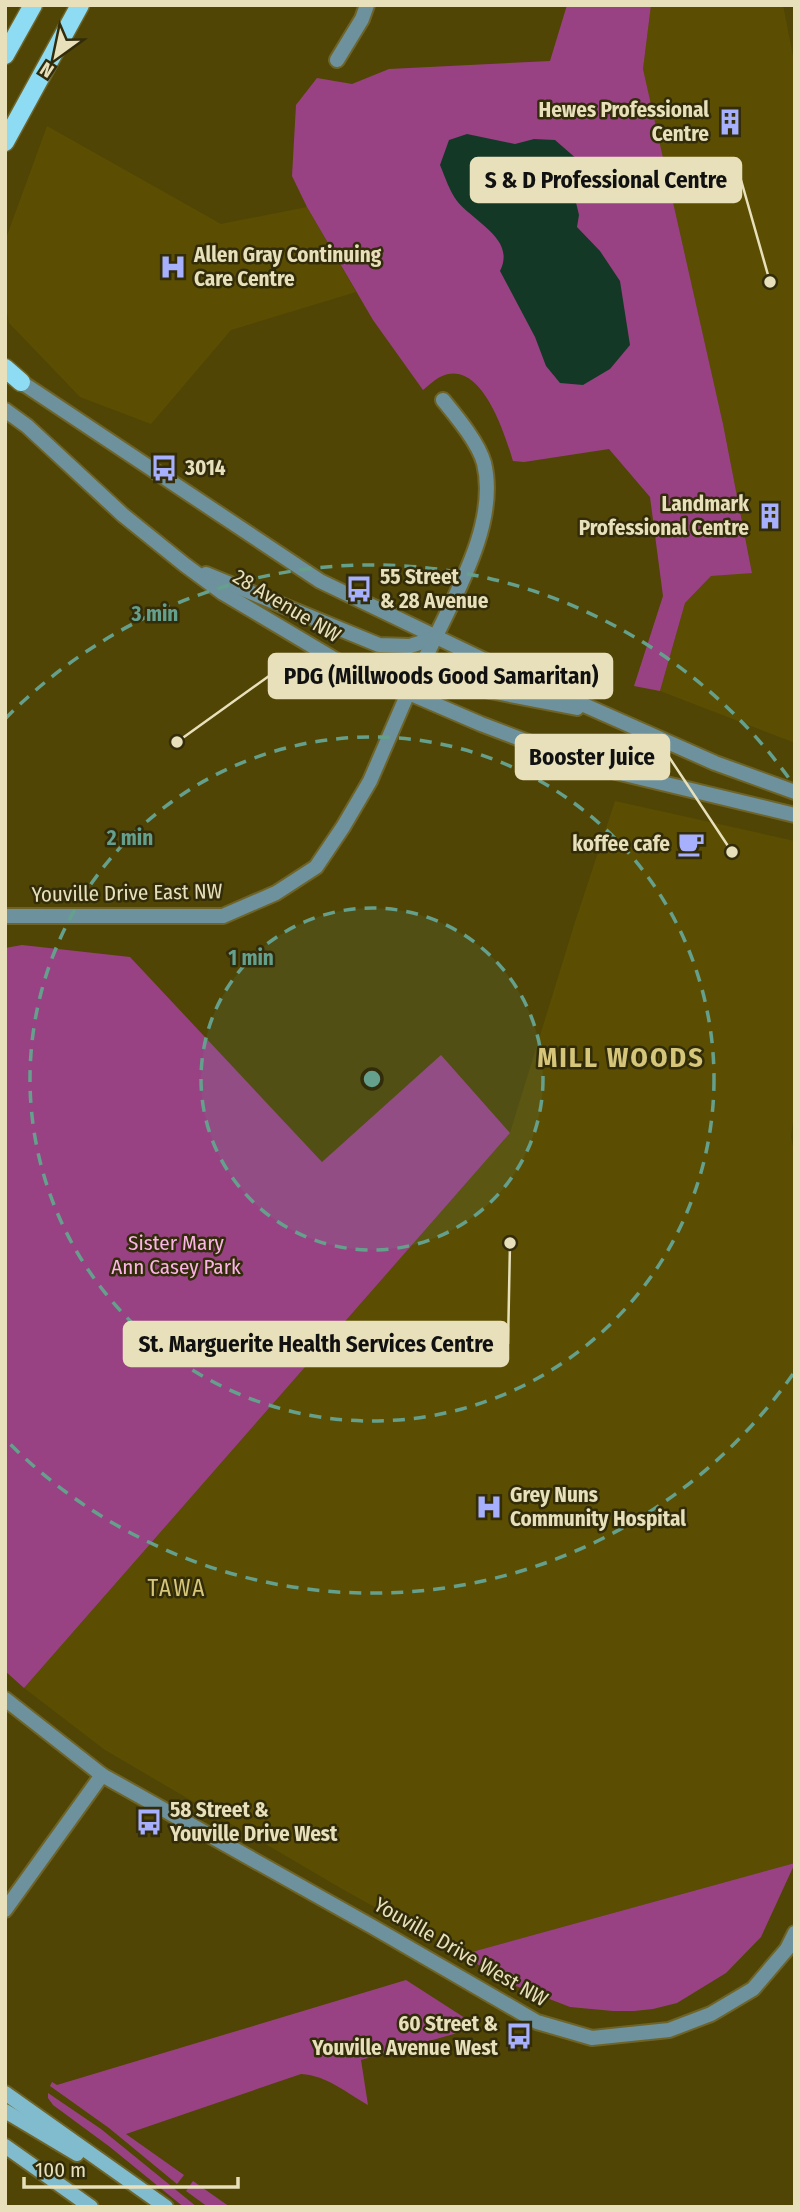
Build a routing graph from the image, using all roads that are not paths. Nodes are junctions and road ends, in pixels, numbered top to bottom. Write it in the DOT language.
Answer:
graph roads {
  1 [pos="33,5"];
  2 [pos="80,5"];
  3 [pos="367,5"];
  4 [pos="20,28"];
  5 [pos="5,55"];
  6 [pos="337,60"];
  7 [pos="5,65"];
  8 [pos="5,142"];
  9 [pos="5,370"];
  10 [pos="21,382"];
  11 [pos="443,400"];
  12 [pos="5,410"];
  13 [pos="185,565"];
  14 [pos="435,638"];
  15 [pos="408,693"];
  16 [pos="608,714"];
  17 [pos="795,792"];
  18 [pos="795,815"];
  19 [pos="5,916"];
  20 [pos="5,1699"];
  21 [pos="102,1775"];
  22 [pos="5,1910"];
  23 [pos="795,1933"];
  24 [pos="5,2093"];
  25 [pos="5,2111"];
  26 [pos="5,2146"];
  27 [pos="148,2194"];
  28 [pos="91,2207"];
  29 [pos="166,2207"];
  1 -- 4 [label="main road"];
  2 -- 8 [label="main road"];
  3 -- 6 [label="street"];
  4 -- 5 [label="main road"];
  4 -- 7 [label="main road"];
  9 -- 10 [label="main road"];
  10 -- 14 [label="street, 28 Avenue NW"];
  11 -- 14 [label="street, Youville Drive East NW"];
  12 -- 13 [label="street, 28 Avenue NW"];
  13 -- 14 [label="street"];
  13 -- 15 [label="street, 28 Avenue NW"];
  14 -- 15 [label="street, Youville Drive East NW"];
  14 -- 16 [label="street, 28 Avenue NW"];
  15 -- 16 [label="street"];
  15 -- 18 [label="street, 28 Avenue NW"];
  15 -- 19 [label="street, Youville Drive East NW"];
  16 -- 17 [label="street, 28 Avenue NW"];
  20 -- 21 [label="street"];
  21 -- 22 [label="street"];
  21 -- 23 [label="street, Youville Drive West NW"];
  24 -- 27 [label="main road"];
  25 -- 27 [label="main road"];
  26 -- 28 [label="main road"];
  27 -- 29 [label="main road"];
}
